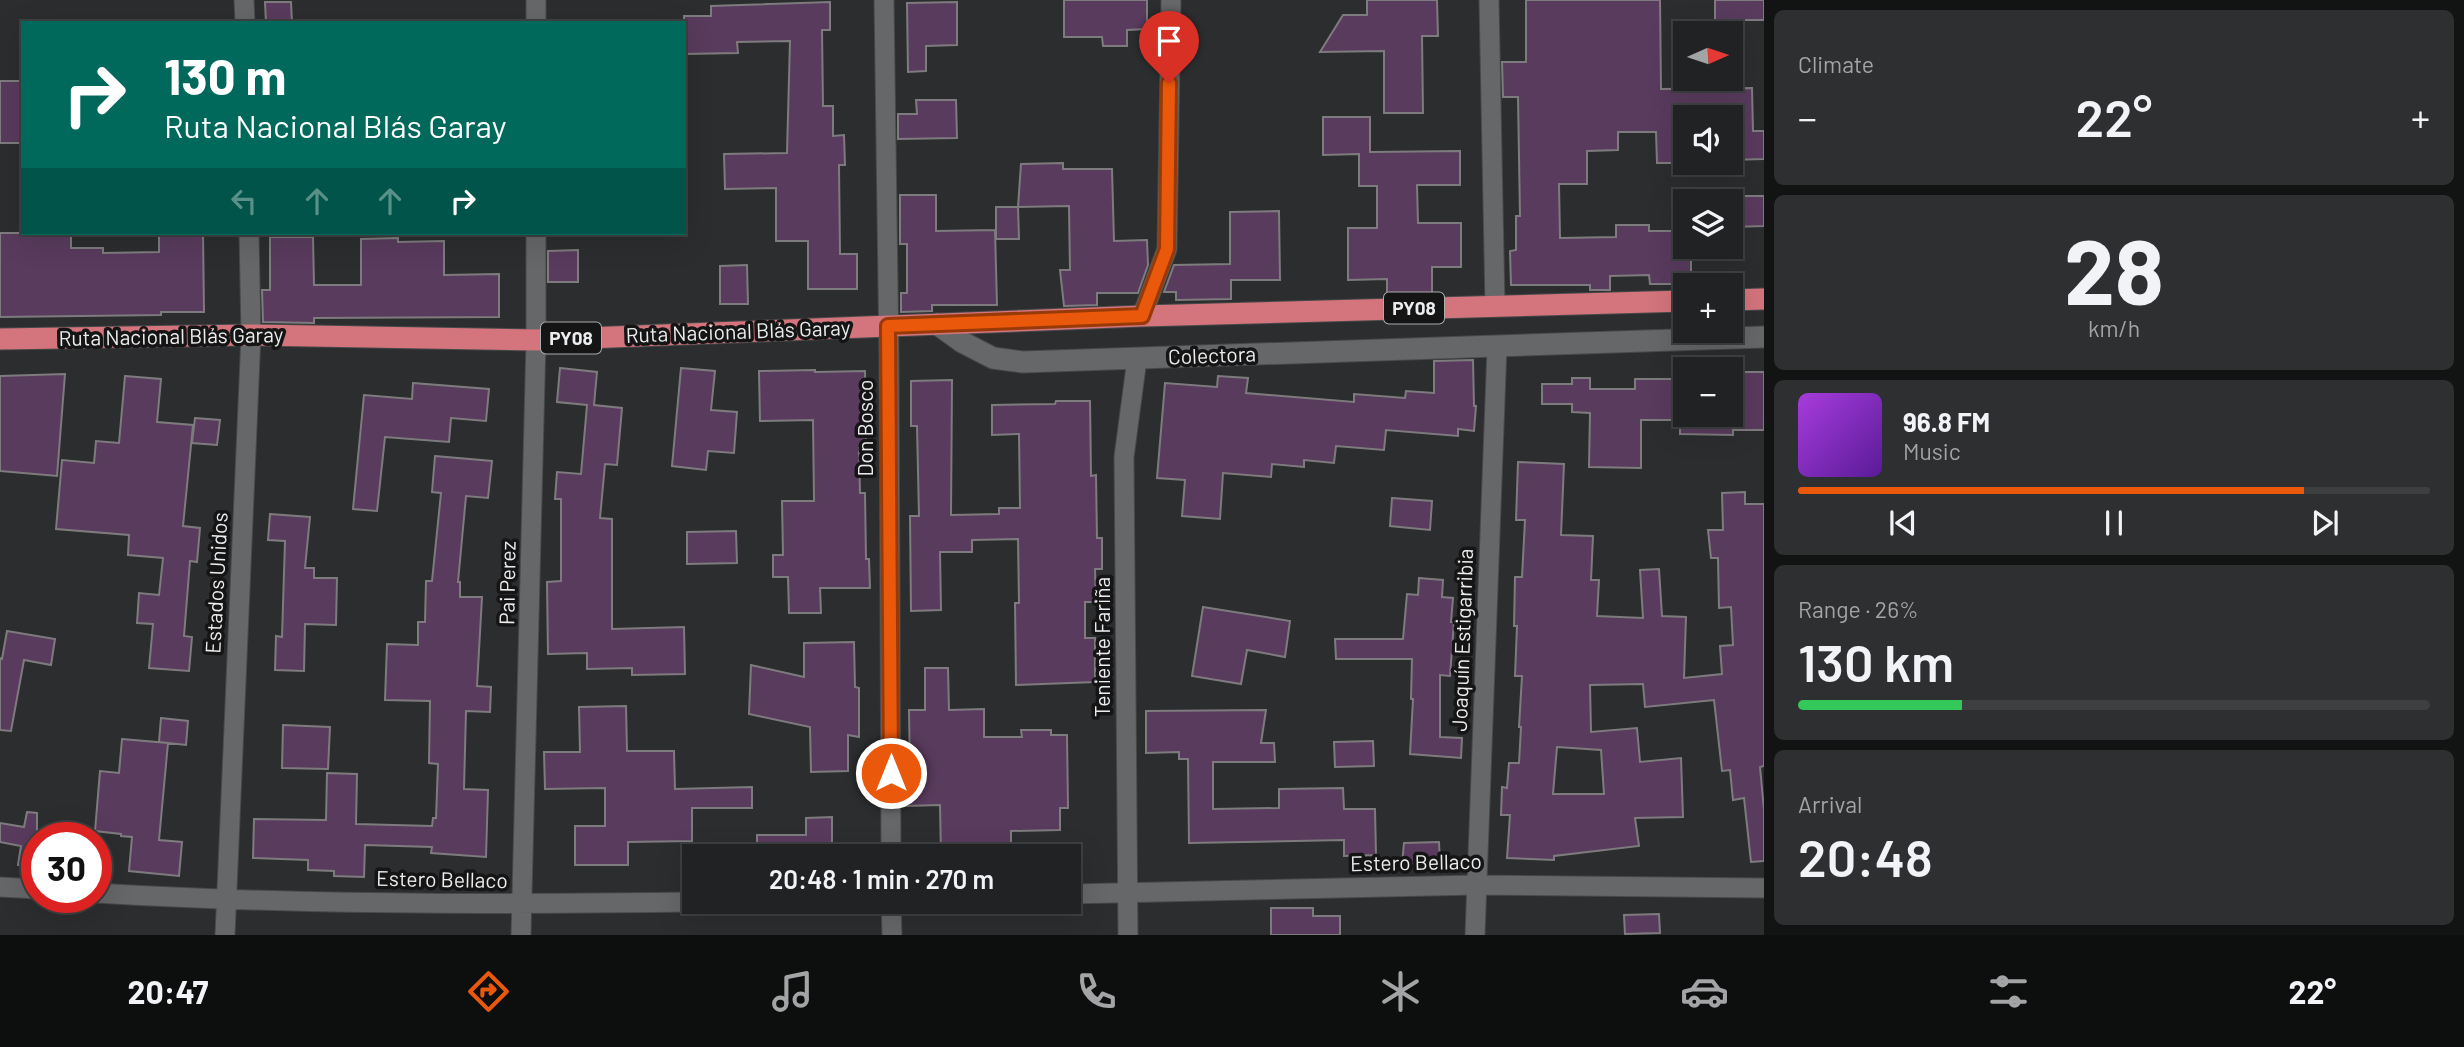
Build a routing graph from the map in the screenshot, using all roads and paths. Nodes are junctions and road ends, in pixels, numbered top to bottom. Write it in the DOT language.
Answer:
graph roads {
  1 [pos="244,0"];
  2 [pos="536,0"];
  3 [pos="884,0"];
  4 [pos="1171,0"];
  5 [pos="1489,0"];
  6 [pos="245,21"];
  7 [pos="536,21"];
  8 [pos="249,235"];
  9 [pos="536,235"];
  10 [pos="1764,299"];
  11 [pos="1743,300"];
  12 [pos="1673,301"];
  13 [pos="1495,306"];
  14 [pos="1142,316"];
  15 [pos="937,324"];
  16 [pos="888,326"];
  17 [pos="251,335"];
  18 [pos="1764,337"];
  19 [pos="0,339"];
  20 [pos="536,340"];
  21 [pos="1497,347"];
  22 [pos="1137,359"];
  23 [pos="891,844"];
  24 [pos="1476,885"];
  25 [pos="0,887"];
  26 [pos="21,888"];
  27 [pos="1764,888"];
  28 [pos="1128,892"];
  29 [pos="112,894"];
  30 [pos="1081,894"];
  31 [pos="226,901"];
  32 [pos="682,902"];
  33 [pos="522,904"];
  34 [pos="891,914"];
  35 [pos="225,935"];
  36 [pos="521,935"];
  37 [pos="892,935"];
  38 [pos="1128,935"];
  39 [pos="1475,935"];
  1 -- 6 [label="street"];
  2 -- 7 [label="street"];
  3 -- 16 [label="street, Don Bosco"];
  4 -- 14 [label="street"];
  5 -- 13 [label="street"];
  8 -- 17 [label="street, Estados Unidos"];
  9 -- 20 [label="street, Pai Perez"];
  10 -- 11 [label="highway"];
  12 -- 13 [label="highway, Ruta Nacional Blás Garay / PY08"];
  13 -- 14 [label="highway, Ruta Nacional Blás Garay / PY08"];
  14 -- 15 [label="highway, Ruta Nacional Blás Garay / PY08"];
  15 -- 16 [label="highway, Ruta Nacional Blás Garay / PY08"];
  15 -- 22 [label="main road, Colectora"];
  16 -- 20 [label="highway, Ruta Nacional Blás Garay / PY08"];
  16 -- 23 [label="street, Don Bosco"];
  17 -- 19 [label="highway, Ruta Nacional Blás Garay / PY08"];
  17 -- 20 [label="highway, Ruta Nacional Blás Garay / PY08"];
  17 -- 31 [label="street, Estados Unidos"];
  18 -- 21 [label="main road, Colectora"];
  20 -- 33 [label="street, Pai Perez"];
  21 -- 22 [label="main road, Colectora"];
  21 -- 24 [label="street, Joaquín Estigarribia"];
  22 -- 28 [label="street, Teniente Fariña"];
  24 -- 27 [label="street, Estero Bellaco"];
  24 -- 28 [label="street, Estero Bellaco"];
  24 -- 39 [label="street, Joaquín Estigarribia"];
  25 -- 26 [label="street"];
  28 -- 30 [label="street, Estero Bellaco"];
  28 -- 38 [label="street, Teniente Fariña"];
  29 -- 31 [label="street, Estero Bellaco"];
  31 -- 33 [label="street, Estero Bellaco"];
  31 -- 35 [label="street, Estados Unidos"];
  32 -- 33 [label="street, Estero Bellaco"];
  33 -- 36 [label="street, Pai Perez"];
  34 -- 37 [label="street"];
}
